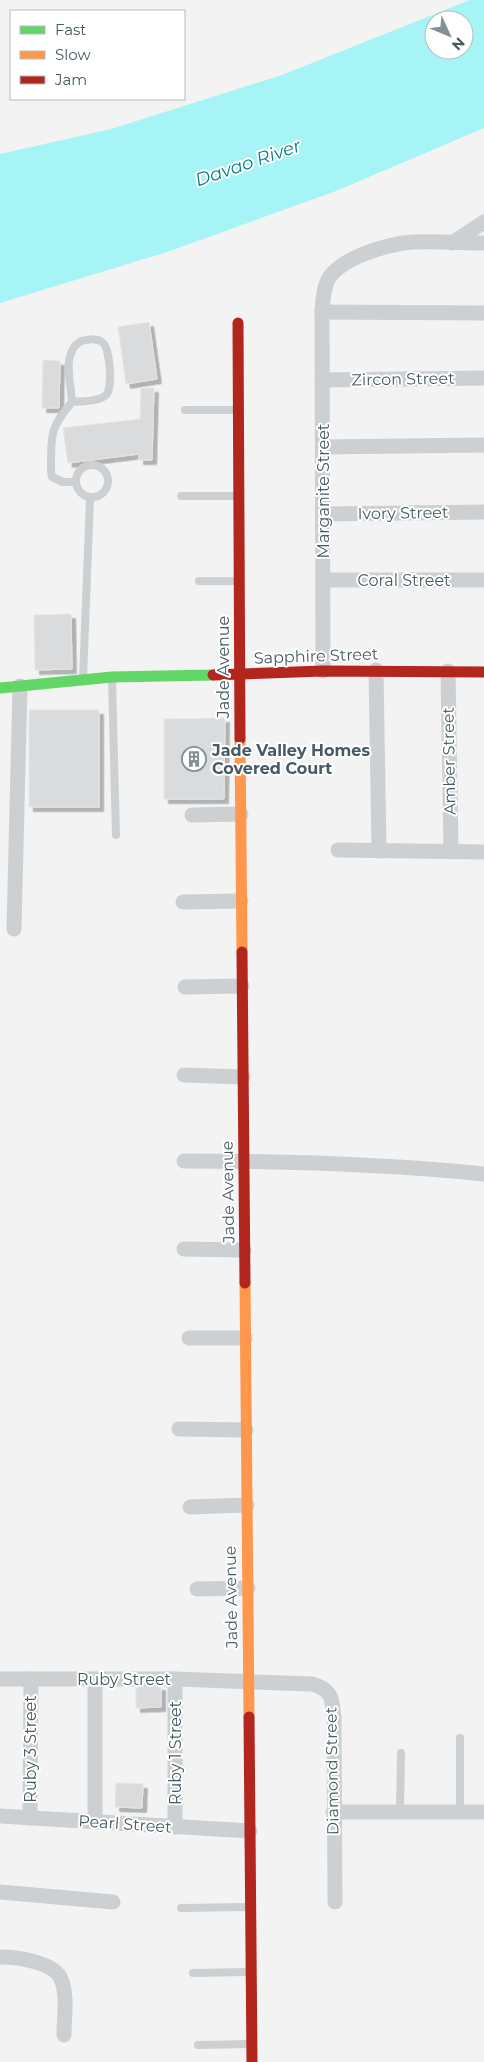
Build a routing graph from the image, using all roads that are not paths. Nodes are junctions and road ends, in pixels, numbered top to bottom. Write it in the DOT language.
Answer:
graph roads {
  1 [pos="484,222"];
  2 [pos="452,243"];
  3 [pos="484,243"];
  4 [pos="322,312"];
  5 [pos="484,313"];
  6 [pos="238,322"];
  7 [pos="484,378"];
  8 [pos="322,380"];
  9 [pos="72,402"];
  10 [pos="185,410"];
  11 [pos="238,410"];
  12 [pos="484,445"];
  13 [pos="323,447"];
  14 [pos="75,482"];
  15 [pos="181,496"];
  16 [pos="239,496"];
  17 [pos="90,498"];
  18 [pos="484,512"];
  19 [pos="323,514"];
  20 [pos="323,580"];
  21 [pos="484,580"];
  22 [pos="199,581"];
  23 [pos="239,581"];
  24 [pos="376,670"];
  25 [pos="324,671"];
  26 [pos="448,671"];
  27 [pos="484,672"];
  28 [pos="239,675"];
  29 [pos="112,677"];
  30 [pos="83,678"];
  31 [pos="20,686"];
  32 [pos="0,688"];
  33 [pos="241,814"];
  34 [pos="192,815"];
  35 [pos="116,835"];
  36 [pos="338,850"];
  37 [pos="379,851"];
  38 [pos="451,852"];
  39 [pos="484,852"];
  40 [pos="241,901"];
  41 [pos="183,902"];
  42 [pos="14,929"];
  43 [pos="242,986"];
  44 [pos="185,987"];
  45 [pos="184,1075"];
  46 [pos="243,1077"];
  47 [pos="184,1161"];
  48 [pos="244,1161"];
  49 [pos="484,1174"];
  50 [pos="184,1249"];
  51 [pos="244,1250"];
  52 [pos="190,1338"];
  53 [pos="245,1338"];
  54 [pos="179,1428"];
  55 [pos="246,1430"];
  56 [pos="247,1504"];
  57 [pos="190,1507"];
  58 [pos="248,1588"];
  59 [pos="197,1590"];
  60 [pos="0,1679"];
  61 [pos="31,1679"];
  62 [pos="95,1679"];
  63 [pos="175,1679"];
  64 [pos="248,1682"];
  65 [pos="460,1738"];
  66 [pos="401,1753"];
  67 [pos="333,1812"];
  68 [pos="400,1812"];
  69 [pos="460,1812"];
  70 [pos="484,1812"];
  71 [pos="0,1816"];
  72 [pos="30,1818"];
  73 [pos="94,1822"];
  74 [pos="174,1827"];
  75 [pos="250,1831"];
  76 [pos="0,1892"];
  77 [pos="113,1902"];
  78 [pos="335,1902"];
  79 [pos="250,1907"];
  80 [pos="181,1908"];
  81 [pos="0,1957"];
  82 [pos="251,1972"];
  83 [pos="193,1973"];
  84 [pos="64,2034"];
  85 [pos="252,2044"];
  86 [pos="198,2045"];
  87 [pos="252,2062"];
  1 -- 2 [label="street"];
  2 -- 3 [label="street, Marganite Street"];
  2 -- 4 [label="street, Marganite Street"];
  4 -- 5 [label="street"];
  4 -- 8 [label="street, Marganite Street"];
  6 -- 11 [label="street, Jade Avenue"];
  7 -- 8 [label="street, Zircon Street"];
  8 -- 13 [label="street, Marganite Street"];
  9 -- 9 [label="lane"];
  9 -- 14 [label="lane"];
  10 -- 11 [label="lane"];
  11 -- 16 [label="street, Jade Avenue"];
  12 -- 13 [label="street"];
  13 -- 19 [label="street, Marganite Street"];
  14 -- 17 [label="lane"];
  14 -- 17 [label="lane"];
  15 -- 16 [label="lane"];
  16 -- 23 [label="street, Jade Avenue"];
  17 -- 30 [label="lane"];
  18 -- 19 [label="street, Ivory Street"];
  19 -- 20 [label="street, Marganite Street"];
  20 -- 21 [label="street, Coral Street"];
  20 -- 25 [label="street, Marganite Street"];
  22 -- 23 [label="lane"];
  23 -- 28 [label="street, Jade Avenue"];
  24 -- 25 [label="street, Sapphire Street"];
  24 -- 26 [label="street, Sapphire Street"];
  24 -- 37 [label="street"];
  25 -- 28 [label="street, Sapphire Street"];
  26 -- 27 [label="street, Sapphire Street"];
  26 -- 38 [label="street, Amber Street"];
  28 -- 29 [label="street, Sapphire Street"];
  28 -- 33 [label="street, Jade Avenue"];
  29 -- 30 [label="street, Sapphire Street"];
  29 -- 35 [label="lane"];
  30 -- 31 [label="street, Sapphire Street"];
  31 -- 32 [label="street, Sapphire Street"];
  31 -- 42 [label="street"];
  33 -- 34 [label="street"];
  33 -- 40 [label="street, Jade Avenue"];
  36 -- 37 [label="street"];
  37 -- 38 [label="street"];
  38 -- 39 [label="street"];
  40 -- 41 [label="street"];
  40 -- 43 [label="street, Jade Avenue"];
  43 -- 44 [label="street"];
  43 -- 46 [label="street, Jade Avenue"];
  45 -- 46 [label="street"];
  46 -- 48 [label="street, Jade Avenue"];
  47 -- 48 [label="street"];
  48 -- 49 [label="street"];
  48 -- 51 [label="street, Jade Avenue"];
  50 -- 51 [label="street"];
  51 -- 53 [label="street, Jade Avenue"];
  52 -- 53 [label="street"];
  53 -- 55 [label="street, Jade Avenue"];
  54 -- 55 [label="street"];
  55 -- 56 [label="street, Jade Avenue"];
  56 -- 57 [label="street"];
  56 -- 58 [label="street, Jade Avenue"];
  58 -- 59 [label="street"];
  58 -- 64 [label="street, Jade Avenue"];
  60 -- 61 [label="street, Ruby Street"];
  61 -- 62 [label="street, Ruby Street"];
  61 -- 72 [label="street, Ruby 3 Street"];
  62 -- 63 [label="street, Ruby Street"];
  62 -- 73 [label="street"];
  63 -- 64 [label="street, Ruby Street"];
  63 -- 74 [label="street, Ruby 1 Street"];
  64 -- 67 [label="street, Diamond Street"];
  64 -- 75 [label="street, Jade Avenue"];
  65 -- 69 [label="lane"];
  66 -- 68 [label="lane"];
  67 -- 68 [label="street"];
  67 -- 78 [label="street, Diamond Street"];
  68 -- 69 [label="street"];
  69 -- 70 [label="street"];
  71 -- 72 [label="street, Pearl Street"];
  72 -- 73 [label="street, Pearl Street"];
  73 -- 74 [label="street, Pearl Street"];
  74 -- 75 [label="street, Pearl Street"];
  75 -- 79 [label="street, Jade Avenue"];
  76 -- 77 [label="street"];
  79 -- 80 [label="lane"];
  79 -- 82 [label="street, Jade Avenue"];
  81 -- 84 [label="street"];
  82 -- 83 [label="lane"];
  82 -- 85 [label="street, Jade Avenue"];
  85 -- 86 [label="lane"];
  85 -- 87 [label="street, Jade Avenue"];
}
